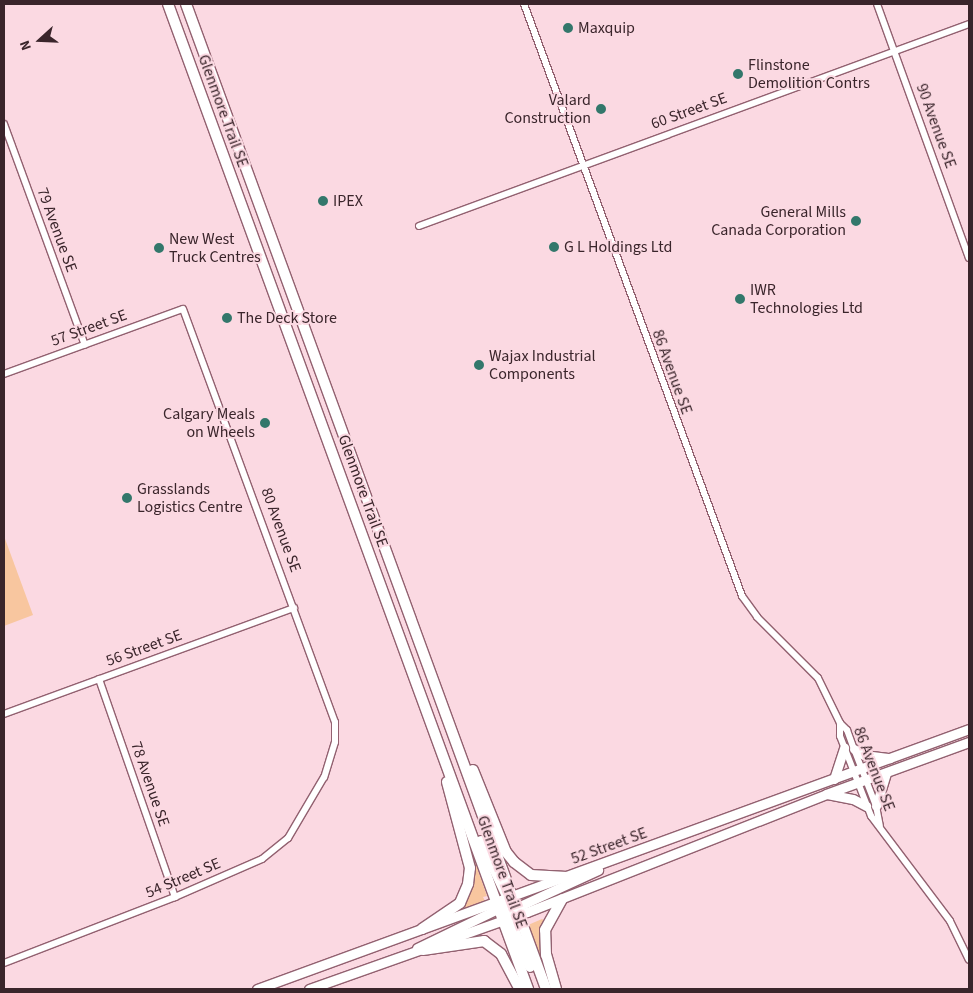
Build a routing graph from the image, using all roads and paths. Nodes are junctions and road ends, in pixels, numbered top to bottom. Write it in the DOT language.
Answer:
graph roads {
  1 [pos="163,4"];
  2 [pos="168,4"];
  3 [pos="186,4"];
  4 [pos="524,4"];
  5 [pos="877,4"];
  6 [pos="969,24"];
  7 [pos="180,36"];
  8 [pos="894,51"];
  9 [pos="4,124"];
  10 [pos="581,164"];
  11 [pos="419,226"];
  12 [pos="969,258"];
  13 [pos="183,309"];
  14 [pos="85,344"];
  15 [pos="4,374"];
  16 [pos="294,608"];
  17 [pos="99,679"];
  18 [pos="440,700"];
  19 [pos="4,714"];
  20 [pos="840,723"];
  21 [pos="969,729"];
  22 [pos="438,742"];
  23 [pos="969,742"];
  24 [pos="844,748"];
  25 [pos="854,749"];
  26 [pos="893,758"];
  27 [pos="330,764"];
  28 [pos="858,771"];
  29 [pos="886,774"];
  30 [pos="834,779"];
  31 [pos="862,782"];
  32 [pos="826,794"];
  33 [pos="866,806"];
  34 [pos="876,806"];
  35 [pos="880,826"];
  36 [pos="609,862"];
  37 [pos="567,877"];
  38 [pos="175,897"];
  39 [pos="562,899"];
  40 [pos="508,909"];
  41 [pos="422,929"];
  42 [pos="423,950"];
  43 [pos="407,955"];
  44 [pos="969,960"];
  45 [pos="4,963"];
  46 [pos="257,989"];
  47 [pos="309,989"];
  48 [pos="520,989"];
  49 [pos="528,989"];
  50 [pos="539,989"];
  51 [pos="546,989"];
  52 [pos="556,989"];
  1 -- 7 [label="main road"];
  2 -- 7 [label="main road, Glenmore Trail SE"];
  3 -- 18 [label="main road, Glenmore Trail SE"];
  4 -- 10 [label="street, 86 Avenue SE"];
  5 -- 8 [label="street, 90 Avenue SE"];
  6 -- 8 [label="street, 60 Street SE"];
  7 -- 22 [label="main road, Glenmore Trail SE"];
  8 -- 10 [label="street, 60 Street SE"];
  8 -- 12 [label="street, 90 Avenue SE"];
  9 -- 14 [label="street, 79 Avenue SE"];
  10 -- 11 [label="street, 60 Street SE"];
  10 -- 20 [label="street, 86 Avenue SE"];
  13 -- 14 [label="street, 57 Street SE"];
  13 -- 16 [label="street, 80 Avenue SE"];
  14 -- 15 [label="street, 57 Street SE"];
  16 -- 17 [label="street, 56 Street SE"];
  16 -- 27 [label="street, 80 Avenue SE"];
  17 -- 19 [label="street, 56 Street SE"];
  17 -- 38 [label="street, 78 Avenue SE"];
  18 -- 37 [label="main road"];
  18 -- 40 [label="main road, Glenmore Trail SE"];
  20 -- 24 [label="street, 86 Avenue SE"];
  20 -- 25 [label="street, 86 Avenue SE"];
  21 -- 26 [label="main road, 52 Street SE"];
  22 -- 40 [label="main road, Glenmore Trail SE"];
  22 -- 41 [label="main road"];
  23 -- 29 [label="main road, 52 Street SE"];
  24 -- 28 [label="street, 86 Avenue SE"];
  24 -- 30 [label="main road"];
  25 -- 26 [label="main road"];
  25 -- 28 [label="street, 86 Avenue SE"];
  26 -- 28 [label="main road, 52 Street SE"];
  27 -- 38 [label="street, 54 Street SE"];
  28 -- 30 [label="main road, 52 Street SE"];
  28 -- 31 [label="street, 86 Avenue SE"];
  29 -- 31 [label="main road, 52 Street SE"];
  29 -- 34 [label="main road"];
  30 -- 36 [label="main road, 52 Street SE"];
  31 -- 32 [label="main road, 52 Street SE"];
  31 -- 33 [label="street, 86 Avenue SE"];
  31 -- 34 [label="street, 86 Avenue SE"];
  32 -- 33 [label="main road"];
  32 -- 39 [label="main road, 52 Street SE"];
  33 -- 35 [label="street, 86 Avenue SE"];
  34 -- 35 [label="street, 86 Avenue SE"];
  35 -- 44 [label="street, 86 Avenue SE"];
  36 -- 37 [label="main road, 52 Street SE"];
  36 -- 40 [label="main road"];
  37 -- 40 [label="main road, 52 Street SE"];
  38 -- 45 [label="street, 54 Street SE"];
  39 -- 40 [label="main road, 52 Street SE"];
  39 -- 52 [label="main road"];
  40 -- 41 [label="main road, 52 Street SE"];
  40 -- 42 [label="main road, 52 Street SE"];
  40 -- 43 [label="main road"];
  40 -- 49 [label="main road, Glenmore Trail SE"];
  40 -- 50 [label="main road"];
  40 -- 51 [label="main road, Glenmore Trail SE"];
  41 -- 46 [label="main road, 52 Street SE"];
  42 -- 43 [label="main road, 52 Street SE"];
  42 -- 48 [label="main road"];
  43 -- 47 [label="main road, 52 Street SE"];
}
